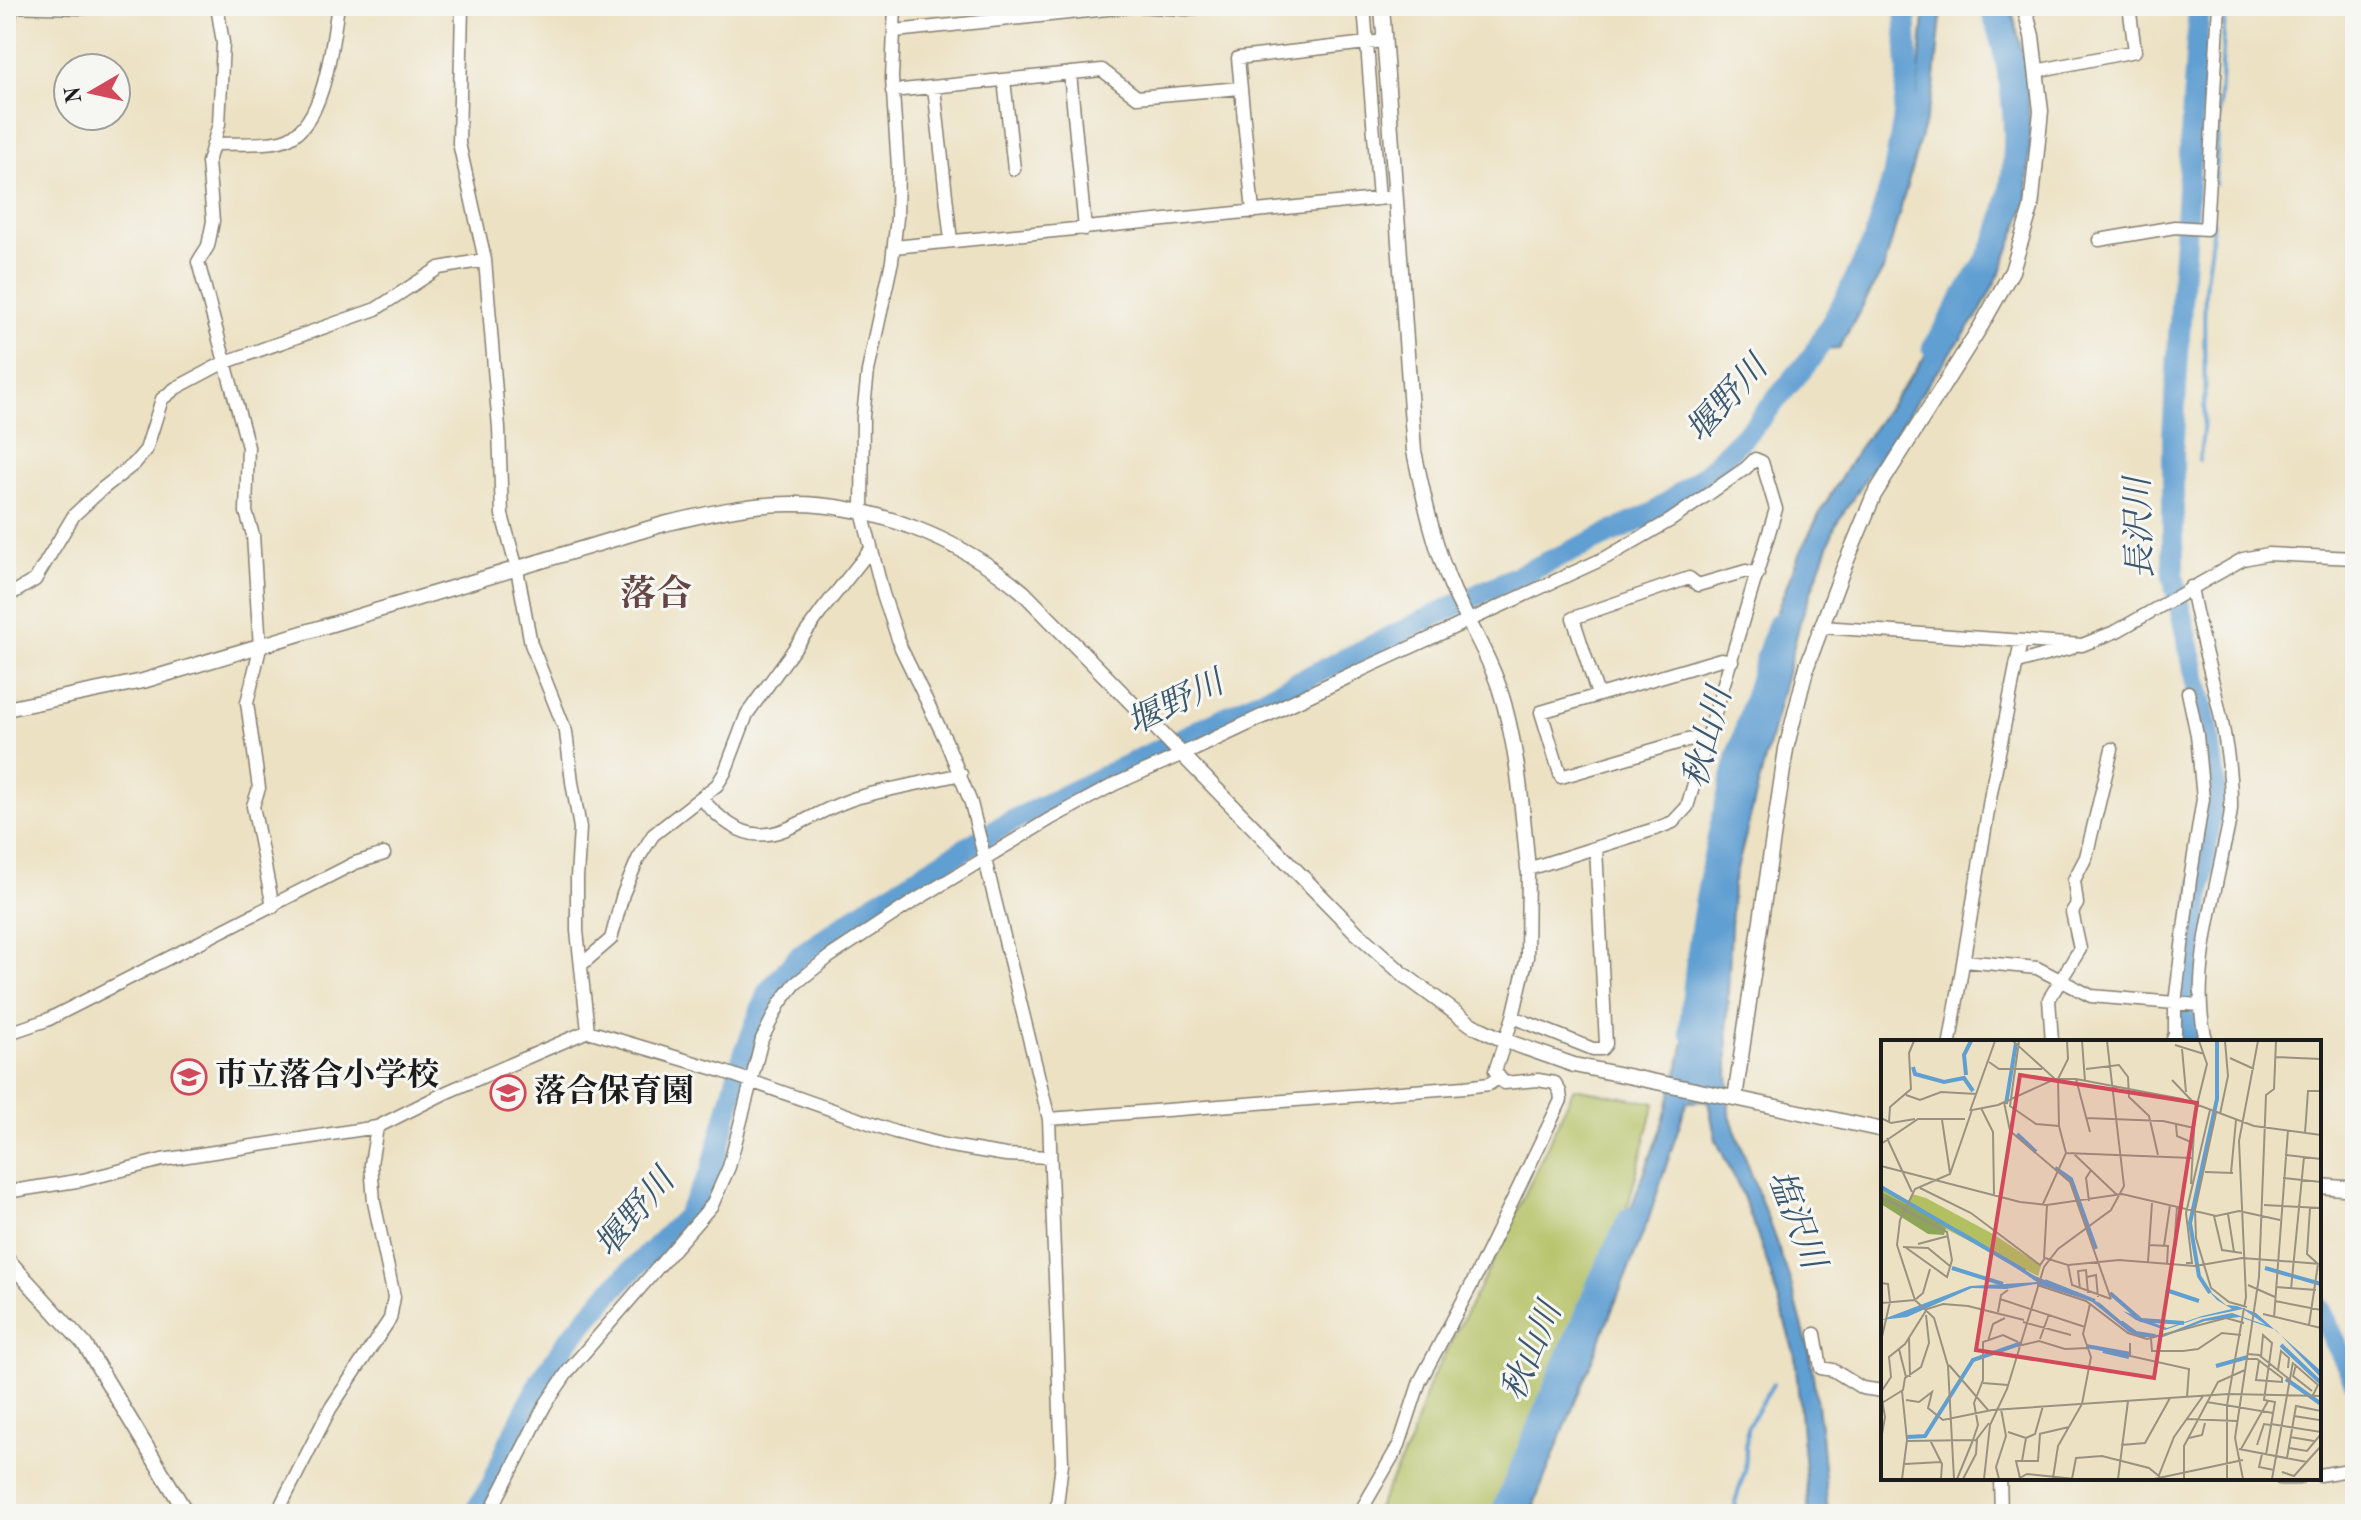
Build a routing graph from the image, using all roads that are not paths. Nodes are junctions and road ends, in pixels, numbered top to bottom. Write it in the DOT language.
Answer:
graph roads {
  1 [pos="107,6"];
  2 [pos="217,6"];
  3 [pos="338,6"];
  4 [pos="462,6"];
  5 [pos="895,6"];
  6 [pos="1212,6"];
  7 [pos="1364,6"];
  8 [pos="1382,6"];
  9 [pos="2024,6"];
  10 [pos="2129,6"];
  11 [pos="2219,6"];
  12 [pos="1164,7"];
  13 [pos="9,10"];
  14 [pos="895,31"];
  15 [pos="6,36"];
  16 [pos="1384,41"];
  17 [pos="1366,43"];
  18 [pos="2036,71"];
  19 [pos="1070,73"];
  20 [pos="1004,80"];
  21 [pos="934,87"];
  22 [pos="1240,88"];
  23 [pos="892,91"];
  24 [pos="214,144"];
  25 [pos="1014,169"];
  26 [pos="1396,197"];
  27 [pos="1379,199"];
  28 [pos="1253,212"];
  29 [pos="1085,229"];
  30 [pos="2099,240"];
  31 [pos="951,241"];
  32 [pos="894,247"];
  33 [pos="485,260"];
  34 [pos="223,363"];
  35 [pos="862,512"];
  36 [pos="871,549"];
  37 [pos="2355,558"];
  38 [pos="517,569"];
  39 [pos="1758,574"];
  40 [pos="2191,587"];
  41 [pos="6,597"];
  42 [pos="1467,619"];
  43 [pos="1822,627"];
  44 [pos="2021,641"];
  45 [pos="2082,645"];
  46 [pos="260,648"];
  47 [pos="1732,661"];
  48 [pos="2017,663"];
  49 [pos="1357,672"];
  50 [pos="2188,692"];
  51 [pos="1598,695"];
  52 [pos="6,709"];
  53 [pos="1709,737"];
  54 [pos="2112,749"];
  55 [pos="1182,753"];
  56 [pos="961,774"];
  57 [pos="701,798"];
  58 [pos="1596,848"];
  59 [pos="384,854"];
  60 [pos="985,855"];
  61 [pos="1528,869"];
  62 [pos="273,907"];
  63 [pos="1965,961"];
  64 [pos="581,965"];
  65 [pos="2059,979"];
  66 [pos="2175,1003"];
  67 [pos="2198,1005"];
  68 [pos="1513,1017"];
  69 [pos="588,1031"];
  70 [pos="6,1034"];
  71 [pos="1950,1040"];
  72 [pos="2052,1040"];
  73 [pos="2173,1040"];
  74 [pos="2207,1040"];
  75 [pos="1506,1041"];
  76 [pos="1498,1078"];
  77 [pos="750,1081"];
  78 [pos="1734,1098"];
  79 [pos="1049,1119"];
  80 [pos="377,1127"];
  81 [pos="1881,1130"];
  82 [pos="1050,1157"];
  83 [pos="2321,1186"];
  84 [pos="2355,1189"];
  85 [pos="6,1192"];
  86 [pos="6,1258"];
  87 [pos="1815,1334"];
  88 [pos="1881,1391"];
  89 [pos="2355,1469"];
  90 [pos="2321,1475"];
  91 [pos="2000,1480"];
  92 [pos="187,1514"];
  93 [pos="282,1514"];
  94 [pos="489,1514"];
  95 [pos="1056,1514"];
  96 [pos="1359,1514"];
  97 [pos="2001,1514"];
  1 -- 13 [label="street"];
  2 -- 24 [label="street"];
  3 -- 24 [label="street"];
  4 -- 33 [label="street"];
  5 -- 14 [label="street"];
  6 -- 12 [label="street"];
  7 -- 17 [label="street"];
  8 -- 16 [label="street"];
  9 -- 18 [label="street"];
  10 -- 18 [label="street"];
  11 -- 30 [label="street"];
  12 -- 14 [label="street"];
  13 -- 15 [label="street"];
  14 -- 23 [label="street"];
  16 -- 17 [label="street"];
  16 -- 26 [label="street"];
  17 -- 22 [label="street"];
  17 -- 27 [label="street"];
  18 -- 43 [label="street"];
  19 -- 20 [label="street"];
  19 -- 22 [label="street"];
  19 -- 29 [label="street"];
  20 -- 21 [label="street"];
  20 -- 25 [label="street"];
  21 -- 23 [label="street"];
  21 -- 31 [label="street"];
  22 -- 28 [label="street"];
  23 -- 32 [label="street"];
  24 -- 34 [label="street"];
  26 -- 27 [label="street"];
  26 -- 42 [label="street"];
  27 -- 28 [label="street"];
  28 -- 29 [label="street"];
  29 -- 31 [label="street"];
  31 -- 32 [label="street"];
  32 -- 35 [label="street"];
  33 -- 34 [label="street"];
  33 -- 38 [label="street"];
  34 -- 41 [label="street"];
  34 -- 46 [label="street"];
  35 -- 36 [label="street"];
  35 -- 38 [label="street"];
  35 -- 55 [label="street"];
  36 -- 56 [label="street"];
  36 -- 57 [label="street"];
  37 -- 40 [label="street"];
  38 -- 46 [label="street"];
  38 -- 64 [label="street"];
  39 -- 42 [label="street"];
  39 -- 47 [label="street"];
  39 -- 51 [label="street"];
  40 -- 45 [label="street"];
  40 -- 67 [label="street"];
  42 -- 49 [label="street"];
  42 -- 61 [label="street"];
  43 -- 44 [label="street"];
  43 -- 78 [label="street"];
  44 -- 45 [label="street"];
  44 -- 48 [label="street"];
  45 -- 48 [label="street"];
  46 -- 52 [label="street"];
  46 -- 62 [label="street"];
  47 -- 51 [label="street"];
  47 -- 53 [label="street"];
  48 -- 63 [label="street"];
  49 -- 55 [label="street"];
  50 -- 66 [label="street"];
  51 -- 53 [label="street"];
  53 -- 58 [label="street"];
  54 -- 65 [label="street"];
  55 -- 60 [label="street"];
  55 -- 75 [label="street"];
  56 -- 57 [label="street"];
  56 -- 60 [label="street"];
  57 -- 64 [label="street"];
  58 -- 61 [label="street"];
  58 -- 68 [label="street"];
  59 -- 62 [label="street"];
  60 -- 77 [label="street"];
  60 -- 79 [label="street"];
  61 -- 68 [label="street"];
  62 -- 70 [label="street"];
  63 -- 65 [label="street"];
  63 -- 71 [label="street"];
  64 -- 69 [label="street"];
  65 -- 66 [label="street"];
  65 -- 72 [label="street"];
  66 -- 67 [label="street"];
  66 -- 73 [label="street"];
  67 -- 74 [label="street"];
  68 -- 75 [label="street"];
  69 -- 77 [label="street"];
  69 -- 80 [label="street"];
  75 -- 76 [label="street"];
  75 -- 78 [label="street"];
  76 -- 79 [label="street"];
  76 -- 96 [label="street"];
  77 -- 82 [label="street"];
  77 -- 94 [label="street"];
  78 -- 81 [label="street"];
  79 -- 82 [label="street"];
  80 -- 85 [label="street"];
  80 -- 93 [label="street"];
  82 -- 95 [label="street"];
  83 -- 84 [label="street"];
  86 -- 92 [label="street"];
  87 -- 88 [label="street"];
  89 -- 90 [label="street"];
  91 -- 97 [label="street"];
}
